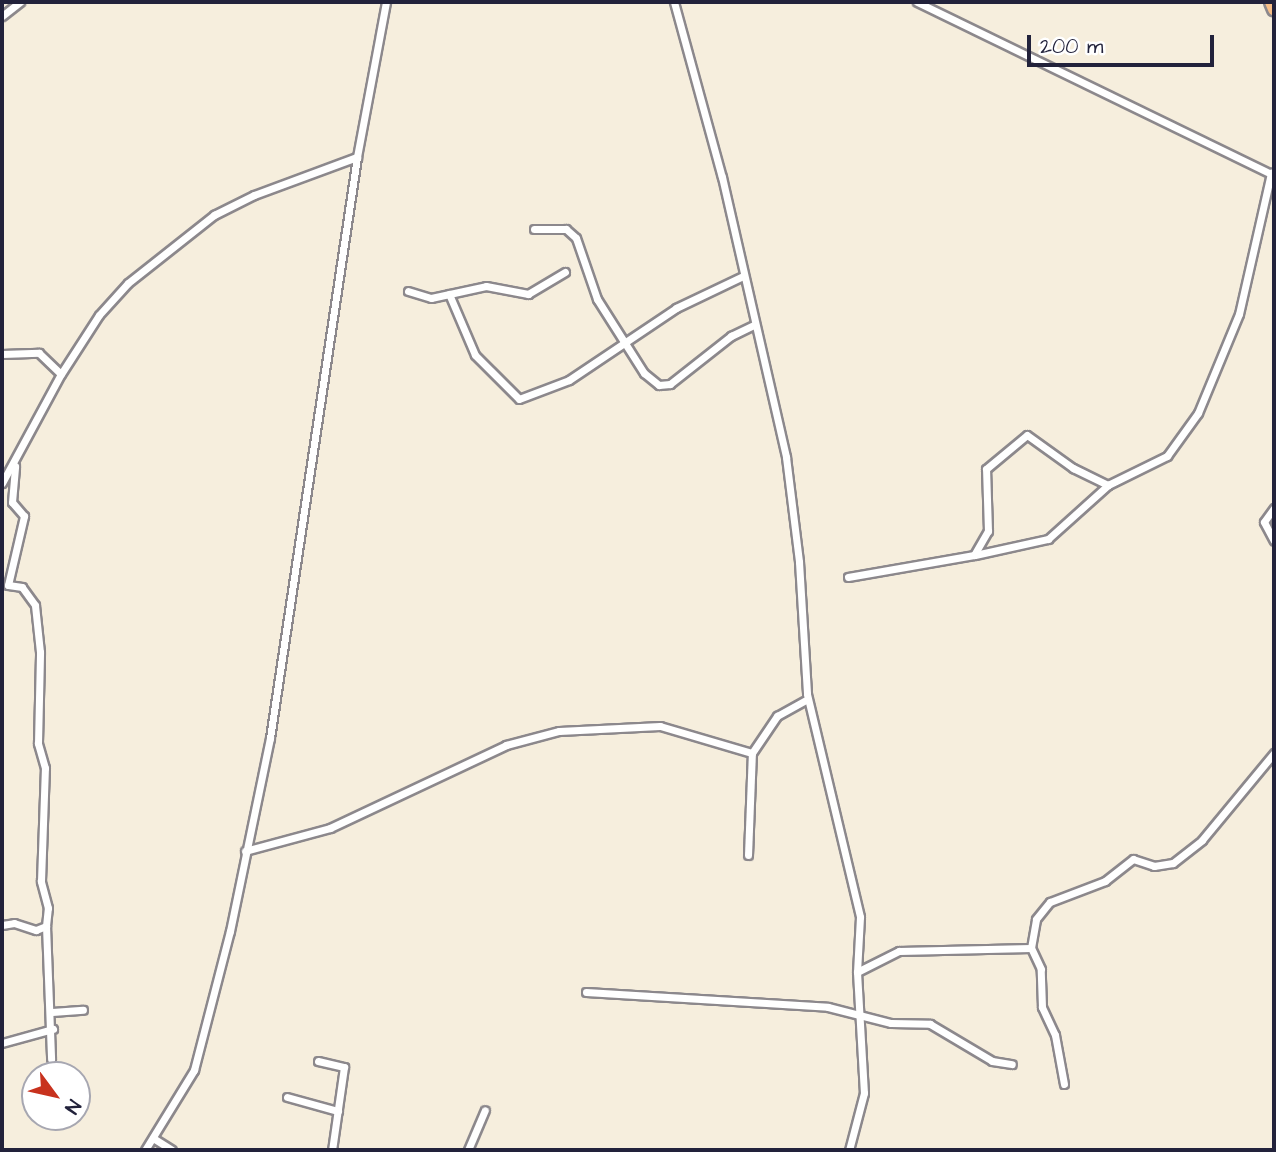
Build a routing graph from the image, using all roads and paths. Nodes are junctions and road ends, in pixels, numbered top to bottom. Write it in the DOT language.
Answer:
graph roads {
  1 [pos="20,2"];
  2 [pos="386,2"];
  3 [pos="674,2"];
  4 [pos="917,2"];
  5 [pos="1271,2"];
  6 [pos="1274,9"];
  7 [pos="2,16"];
  8 [pos="357,157"];
  9 [pos="1273,174"];
  10 [pos="534,229"];
  11 [pos="565,272"];
  12 [pos="743,276"];
  13 [pos="408,291"];
  14 [pos="449,294"];
  15 [pos="754,325"];
  16 [pos="627,340"];
  17 [pos="2,354"];
  18 [pos="61,374"];
  19 [pos="15,466"];
  20 [pos="2,483"];
  21 [pos="1108,485"];
  22 [pos="1274,508"];
  23 [pos="1274,541"];
  24 [pos="974,555"];
  25 [pos="848,577"];
  26 [pos="808,699"];
  27 [pos="752,753"];
  28 [pos="1274,754"];
  29 [pos="244,852"];
  30 [pos="748,855"];
  31 [pos="2,925"];
  32 [pos="47,926"];
  33 [pos="1031,948"];
  34 [pos="857,972"];
  35 [pos="586,992"];
  36 [pos="83,1010"];
  37 [pos="52,1012"];
  38 [pos="859,1017"];
  39 [pos="53,1029"];
  40 [pos="2,1043"];
  41 [pos="51,1059"];
  42 [pos="318,1061"];
  43 [pos="1012,1064"];
  44 [pos="1064,1084"];
  45 [pos="287,1097"];
  46 [pos="485,1110"];
  47 [pos="338,1111"];
  48 [pos="153,1138"];
  49 [pos="145,1150"];
  50 [pos="173,1150"];
  51 [pos="332,1150"];
  52 [pos="468,1150"];
  53 [pos="849,1150"];
  1 -- 7 [label="street"];
  2 -- 8 [label="street"];
  3 -- 12 [label="street"];
  4 -- 9 [label="street"];
  5 -- 6 [label="highway"];
  8 -- 18 [label="street"];
  8 -- 29 [label="street"];
  9 -- 21 [label="street"];
  10 -- 16 [label="street"];
  11 -- 14 [label="street"];
  12 -- 15 [label="street"];
  12 -- 16 [label="street"];
  13 -- 14 [label="street"];
  14 -- 16 [label="street"];
  15 -- 16 [label="street"];
  15 -- 26 [label="street"];
  17 -- 18 [label="street"];
  18 -- 19 [label="street"];
  19 -- 20 [label="street"];
  19 -- 32 [label="street"];
  21 -- 24 [label="street"];
  21 -- 24 [label="street"];
  22 -- 23 [label="street"];
  24 -- 25 [label="street"];
  26 -- 27 [label="street"];
  26 -- 34 [label="street"];
  27 -- 29 [label="street"];
  27 -- 30 [label="street"];
  28 -- 33 [label="street"];
  29 -- 48 [label="street"];
  31 -- 32 [label="street"];
  32 -- 37 [label="street"];
  33 -- 34 [label="street"];
  33 -- 44 [label="street"];
  34 -- 38 [label="street"];
  35 -- 38 [label="street"];
  36 -- 37 [label="street"];
  37 -- 39 [label="street"];
  38 -- 43 [label="street"];
  38 -- 53 [label="street"];
  39 -- 40 [label="street"];
  39 -- 41 [label="street"];
  42 -- 47 [label="street"];
  45 -- 47 [label="street"];
  46 -- 52 [label="street"];
  47 -- 51 [label="street"];
  48 -- 49 [label="street"];
  48 -- 50 [label="street"];
}
